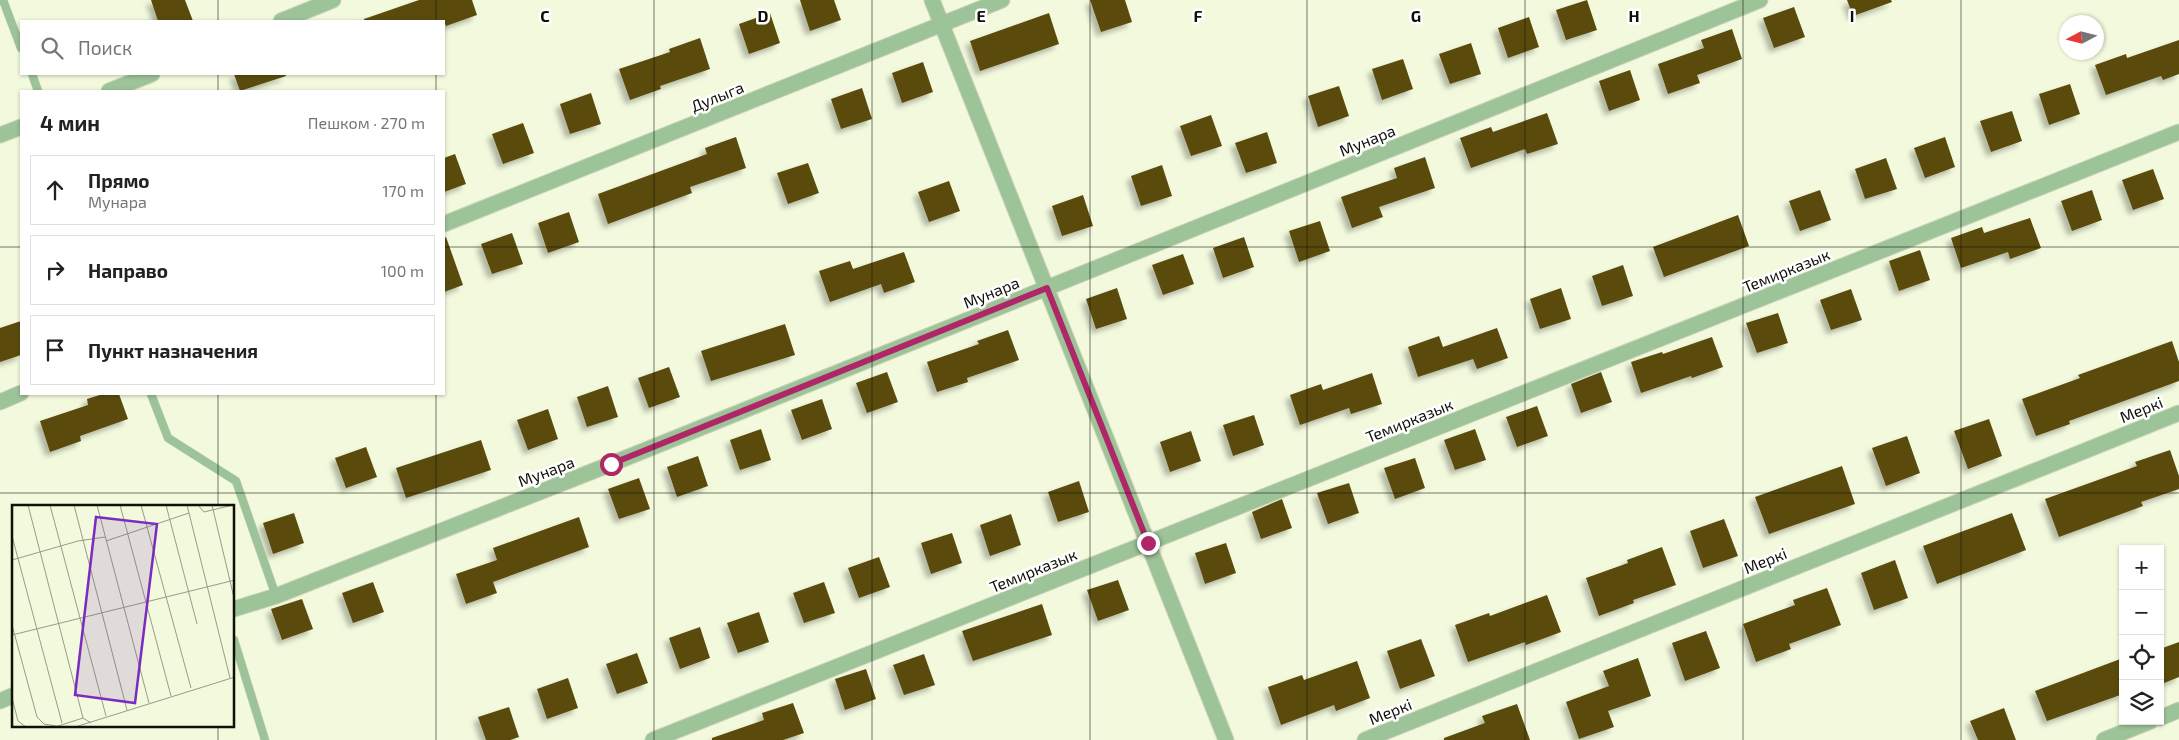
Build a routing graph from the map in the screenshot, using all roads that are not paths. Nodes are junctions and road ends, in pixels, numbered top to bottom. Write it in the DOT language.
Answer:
graph roads {
  1 [pos="2,0"];
  2 [pos="333,0"];
  3 [pos="932,0"];
  4 [pos="1002,0"];
  5 [pos="1760,0"];
  6 [pos="283,20"];
  7 [pos="942,24"];
  8 [pos="20,45"];
  9 [pos="32,75"];
  10 [pos="150,75"];
  11 [pos="38,90"];
  12 [pos="112,90"];
  13 [pos="20,127"];
  14 [pos="2179,132"];
  15 [pos="0,135"];
  16 [pos="445,224"];
  17 [pos="1047,288"];
  18 [pos="20,393"];
  19 [pos="151,395"];
  20 [pos="0,402"];
  21 [pos="2179,413"];
  22 [pos="1148,543"];
  23 [pos="276,596"];
  24 [pos="235,609"];
  25 [pos="235,643"];
  26 [pos="12,696"];
  27 [pos="0,701"];
  28 [pos="2179,710"];
  29 [pos="2164,716"];
  30 [pos="2141,725"];
  31 [pos="265,740"];
  32 [pos="653,740"];
  33 [pos="1226,740"];
  34 [pos="1365,740"];
  35 [pos="2104,740"];
  1 -- 8 [label="lane"];
  2 -- 6 [label="street"];
  3 -- 7 [label="street"];
  4 -- 7 [label="street, Дулыга"];
  5 -- 17 [label="street, Мунара"];
  7 -- 16 [label="street, Дулыга"];
  7 -- 17 [label="street"];
  9 -- 11 [label="lane"];
  10 -- 12 [label="street"];
  13 -- 15 [label="street"];
  14 -- 22 [label="street, Темирказык"];
  17 -- 22 [label="street"];
  17 -- 23 [label="street, Мунара"];
  18 -- 20 [label="street"];
  19 -- 23 [label="lane"];
  21 -- 34 [label="street, Меркі"];
  22 -- 32 [label="street, Темирказык"];
  22 -- 33 [label="street"];
  23 -- 24 [label="street, Мунара"];
  25 -- 31 [label="lane"];
  26 -- 27 [label="street"];
  28 -- 29 [label="street"];
  30 -- 35 [label="street"];
}
